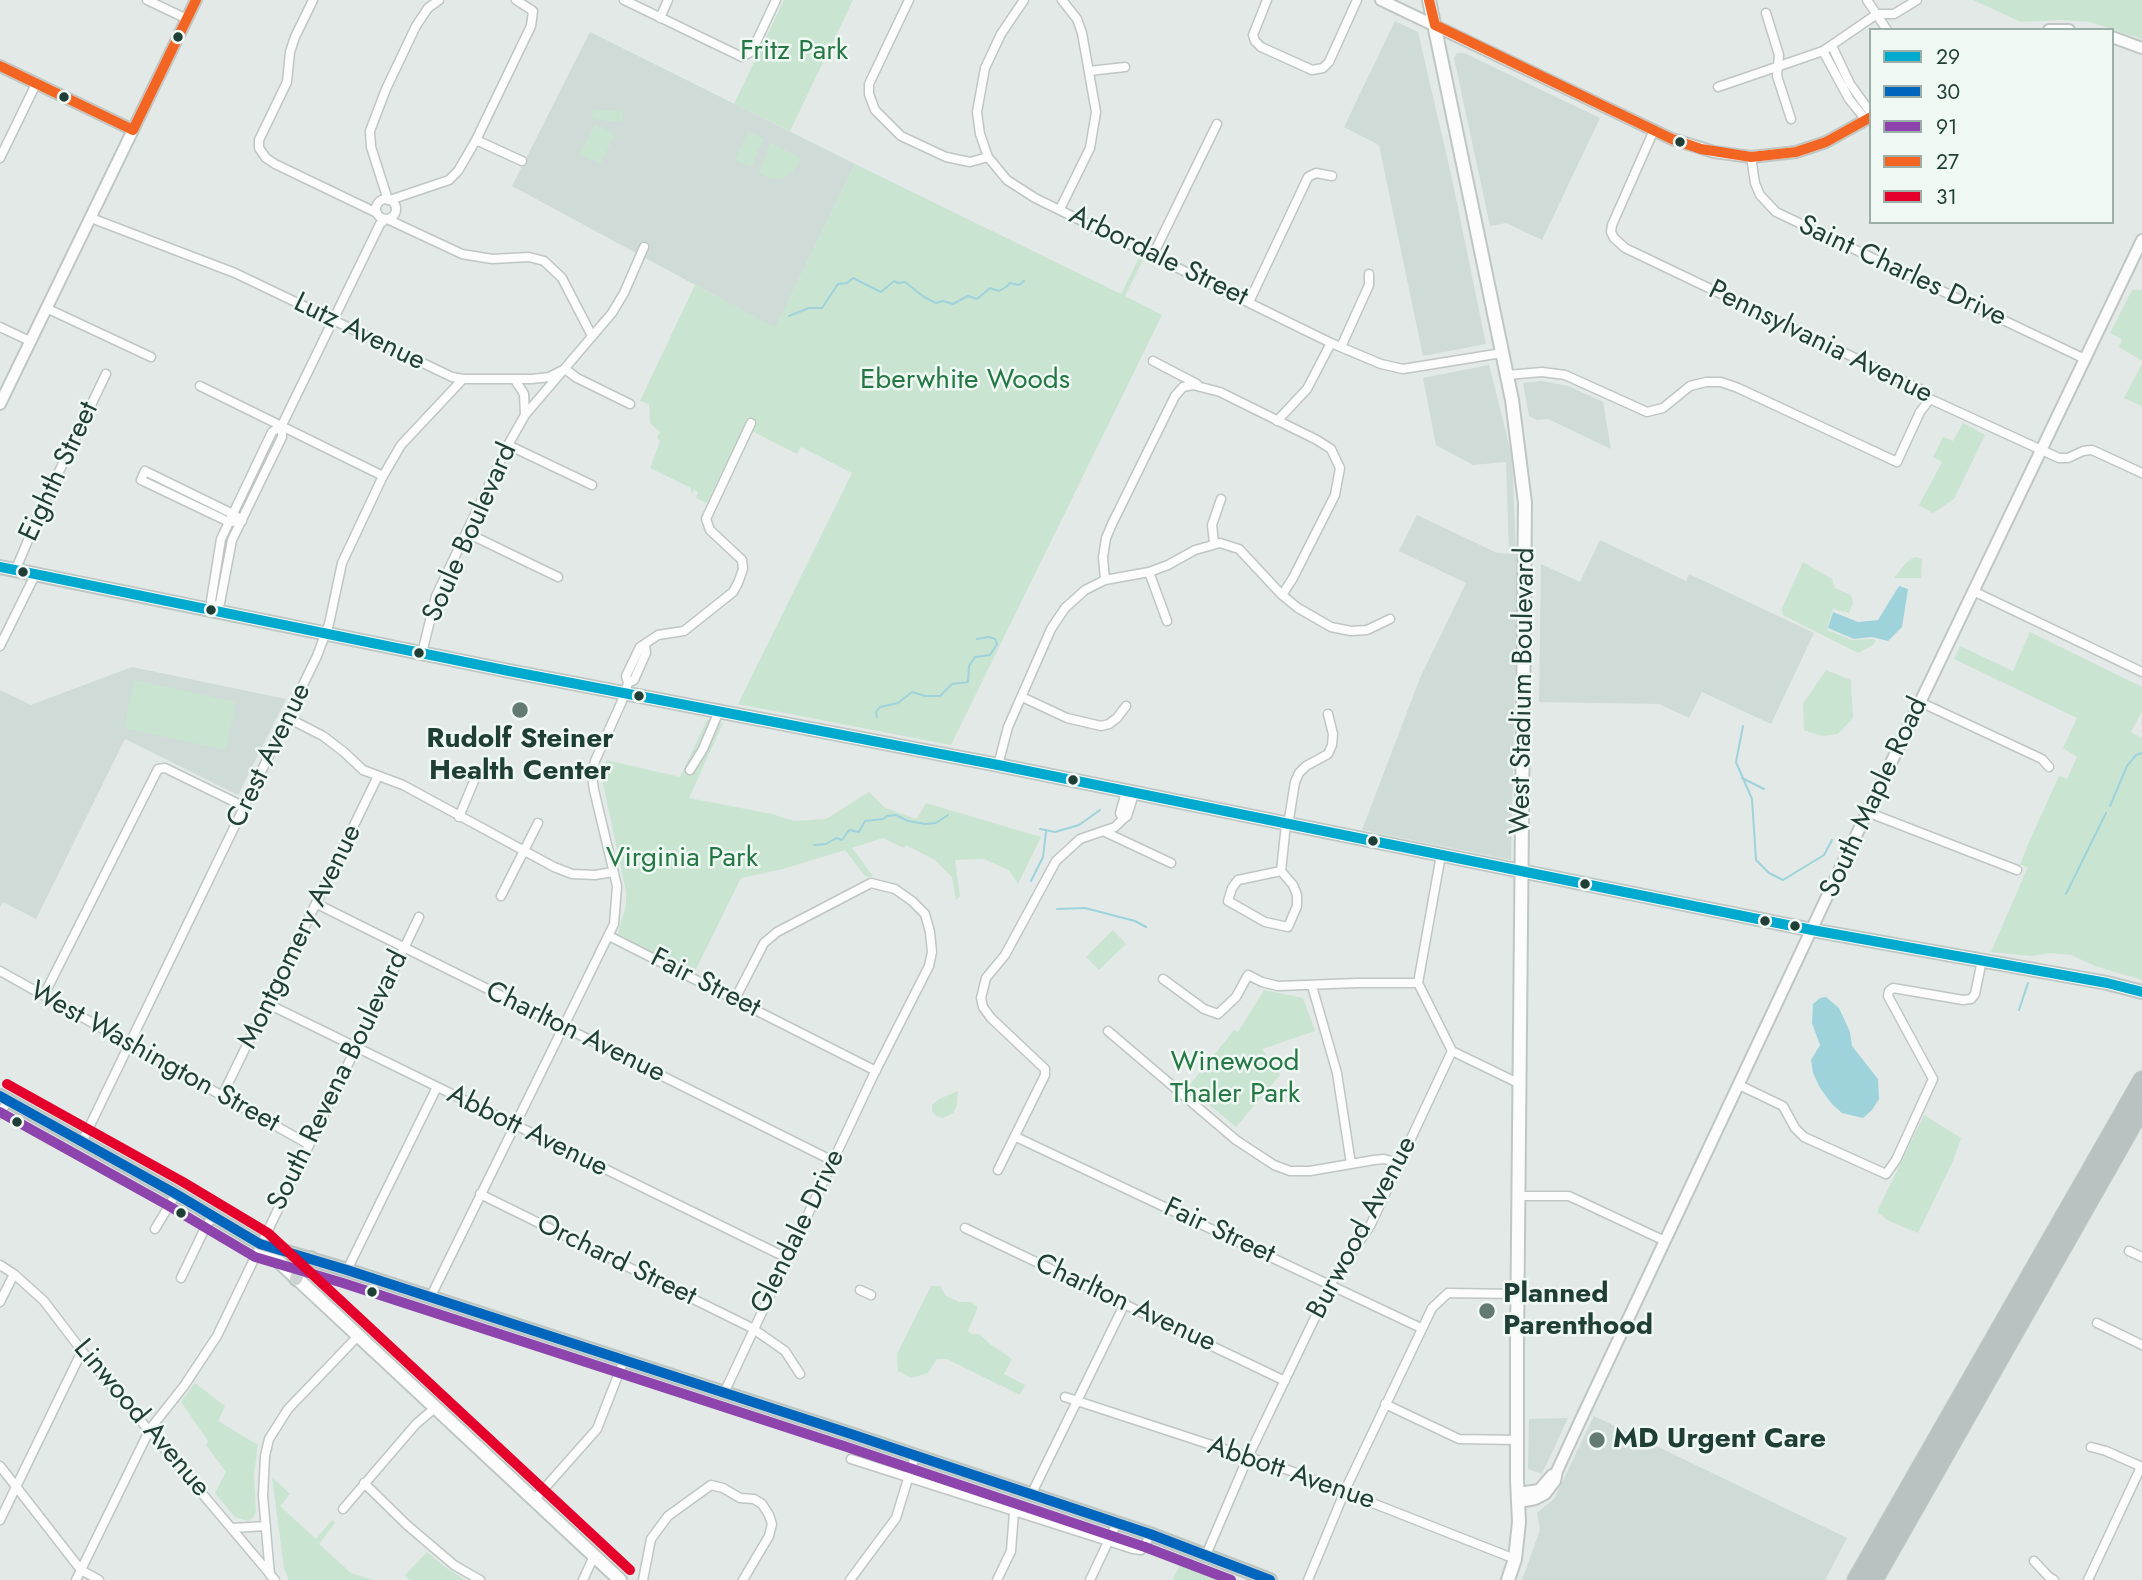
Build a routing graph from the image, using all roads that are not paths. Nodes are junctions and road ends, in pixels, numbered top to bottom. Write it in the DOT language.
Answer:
graph roads {
  1 [pos="147,0"];
  2 [pos="196,0"];
  3 [pos="313,0"];
  4 [pos="439,0"];
  5 [pos="516,0"];
  6 [pos="624,0"];
  7 [pos="668,0"];
  8 [pos="776,0"];
  9 [pos="909,0"];
  10 [pos="1024,0"];
  11 [pos="1062,0"];
  12 [pos="1267,0"];
  13 [pos="1357,0"];
  14 [pos="1381,0"];
  15 [pos="1429,0"];
  16 [pos="1867,0"];
  17 [pos="1917,0"];
  18 [pos="1766,13"];
  19 [pos="1877,14"];
  20 [pos="660,18"];
  21 [pos="187,19"];
  22 [pos="1435,25"];
  23 [pos="1886,28"];
  24 [pos="2114,38"];
  25 [pos="1832,46"];
  26 [pos="2142,48"];
  27 [pos="1824,51"];
  28 [pos="0,66"];
  29 [pos="1779,66"];
  30 [pos="1125,67"];
  31 [pos="1089,71"];
  32 [pos="36,84"];
  33 [pos="1718,88"];
  34 [pos="1869,117"];
  35 [pos="1791,119"];
  36 [pos="1217,124"];
  37 [pos="133,130"];
  38 [pos="1654,130"];
  39 [pos="476,140"];
  40 [pos="988,157"];
  41 [pos="1751,157"];
  42 [pos="0,158"];
  43 [pos="522,161"];
  44 [pos="1332,176"];
  45 [pos="1060,209"];
  46 [pos="384,211"];
  47 [pos="91,218"];
  48 [pos="2141,243"];
  49 [pos="644,247"];
  50 [pos="1153,255"];
  51 [pos="1369,274"];
  52 [pos="1249,302"];
  53 [pos="46,308"];
  54 [pos="333,321"];
  55 [pos="0,327"];
  56 [pos="593,336"];
  57 [pos="30,341"];
  58 [pos="1331,343"];
  59 [pos="1341,347"];
  60 [pos="1502,353"];
  61 [pos="151,357"];
  62 [pos="2085,359"];
  63 [pos="1153,361"];
  64 [pos="565,369"];
  65 [pos="106,374"];
  66 [pos="1507,375"];
  67 [pos="463,379"];
  68 [pos="515,380"];
  69 [pos="200,386"];
  70 [pos="1200,386"];
  71 [pos="1930,399"];
  72 [pos="0,404"];
  73 [pos="630,404"];
  74 [pos="525,415"];
  75 [pos="1278,421"];
  76 [pos="751,423"];
  77 [pos="282,425"];
  78 [pos="509,445"];
  79 [pos="2041,450"];
  80 [pos="2142,473"];
  81 [pos="383,476"];
  82 [pos="592,485"];
  83 [pos="1222,499"];
  84 [pos="231,518"];
  85 [pos="242,521"];
  86 [pos="467,533"];
  87 [pos="1214,543"];
  88 [pos="0,567"];
  89 [pos="15,570"];
  90 [pos="1149,572"];
  91 [pos="35,575"];
  92 [pos="558,577"];
  93 [pos="1105,580"];
  94 [pos="1973,591"];
  95 [pos="1282,595"];
  96 [pos="214,610"];
  97 [pos="1390,619"];
  98 [pos="1167,621"];
  99 [pos="326,634"];
  100 [pos="0,646"];
  101 [pos="422,653"];
  102 [pos="2142,673"];
  103 [pos="626,687"];
  104 [pos="1022,697"];
  105 [pos="1920,702"];
  106 [pos="1126,705"];
  107 [pos="719,711"];
  108 [pos="1328,714"];
  109 [pos="288,718"];
  110 [pos="999,765"];
  111 [pos="2049,767"];
  112 [pos="690,770"];
  113 [pos="378,776"];
  114 [pos="474,781"];
  115 [pos="1130,793"];
  116 [pos="245,807"];
  117 [pos="1867,812"];
  118 [pos="459,817"];
  119 [pos="538,823"];
  120 [pos="1287,825"];
  121 [pos="1105,832"];
  122 [pos="525,852"];
  123 [pos="1441,855"];
  124 [pos="1171,863"];
  125 [pos="2017,870"];
  126 [pos="1522,871"];
  127 [pos="613,872"];
  128 [pos="1282,872"];
  129 [pos="501,896"];
  130 [pos="317,904"];
  131 [pos="419,916"];
  132 [pos="1812,930"];
  133 [pos="609,936"];
  134 [pos="404,948"];
  135 [pos="1982,960"];
  136 [pos="0,971"];
  137 [pos="1163,979"];
  138 [pos="1418,983"];
  139 [pos="1312,986"];
  140 [pos="2142,992"];
  141 [pos="44,996"];
  142 [pos="734,999"];
  143 [pos="268,1004"];
  144 [pos="563,1026"];
  145 [pos="1108,1031"];
  146 [pos="130,1044"];
  147 [pos="356,1046"];
  148 [pos="1452,1051"];
  149 [pos="876,1071"];
  150 [pos="2142,1080"];
  151 [pos="1518,1083"];
  152 [pos="1739,1085"];
  153 [pos="437,1087"];
  154 [pos="222,1096"];
  155 [pos="4,1098"];
  156 [pos="2142,1108"];
  157 [pos="0,1114"];
  158 [pos="514,1125"];
  159 [pos="1016,1137"];
  160 [pos="82,1142"];
  161 [pos="308,1144"];
  162 [pos="833,1161"];
  163 [pos="1399,1163"];
  164 [pos="1351,1164"];
  165 [pos="998,1170"];
  166 [pos="176,1194"];
  167 [pos="480,1194"];
  168 [pos="1518,1196"];
  169 [pos="214,1216"];
  170 [pos="965,1228"];
  171 [pos="155,1229"];
  172 [pos="1665,1241"];
  173 [pos="260,1244"];
  174 [pos="2129,1251"];
  175 [pos="2142,1257"];
  176 [pos="311,1258"];
  177 [pos="787,1258"];
  178 [pos="0,1265"];
  179 [pos="347,1270"];
  180 [pos="14,1274"];
  181 [pos="181,1278"];
  182 [pos="296,1279"];
  183 [pos="1330,1285"];
  184 [pos="860,1290"];
  185 [pos="1517,1294"];
  186 [pos="871,1295"];
  187 [pos="430,1298"];
  188 [pos="0,1302"];
  189 [pos="1125,1303"];
  190 [pos="2096,1323"];
  191 [pos="752,1328"];
  192 [pos="1421,1328"];
  193 [pos="358,1336"];
  194 [pos="2142,1345"];
  195 [pos="82,1351"];
  196 [pos="624,1360"];
  197 [pos="800,1374"];
  198 [pos="1286,1381"];
  199 [pos="724,1393"];
  200 [pos="1065,1397"];
  201 [pos="1075,1402"];
  202 [pos="1385,1404"];
  203 [pos="436,1407"];
  204 [pos="150,1429"];
  205 [pos="1517,1440"];
  206 [pos="2091,1447"];
  207 [pos="915,1456"];
  208 [pos="1248,1457"];
  209 [pos="851,1459"];
  210 [pos="0,1466"];
  211 [pos="2141,1467"];
  212 [pos="911,1477"];
  213 [pos="364,1483"];
  214 [pos="16,1486"];
  215 [pos="1345,1491"];
  216 [pos="1031,1495"];
  217 [pos="1518,1497"];
  218 [pos="535,1499"];
  219 [pos="343,1509"];
  220 [pos="1014,1512"];
  221 [pos="0,1520"];
  222 [pos="1117,1523"];
  223 [pos="266,1526"];
  224 [pos="232,1528"];
  225 [pos="1150,1534"];
  226 [pos="1109,1541"];
  227 [pos="1206,1555"];
  228 [pos="594,1556"];
  229 [pos="1515,1559"];
  230 [pos="2034,1561"];
  231 [pos="81,1570"];
  232 [pos="272,1577"];
  233 [pos="1861,1578"];
  234 [pos="76,1580"];
  235 [pos="99,1580"];
  236 [pos="480,1580"];
  237 [pos="583,1580"];
  238 [pos="620,1580"];
  239 [pos="643,1580"];
  240 [pos="743,1580"];
  241 [pos="850,1580"];
  242 [pos="997,1580"];
  243 [pos="1090,1580"];
  244 [pos="1270,1580"];
  245 [pos="1308,1580"];
  246 [pos="1508,1580"];
  247 [pos="2054,1580"];
  248 [pos="2088,1580"];
  1 -- 21 [label="street"];
  2 -- 21 [label="street"];
  3 -- 46 [label="street"];
  4 -- 46 [label="street"];
  5 -- 39 [label="street"];
  6 -- 20 [label="street"];
  7 -- 20 [label="street"];
  8 -- 20 [label="street"];
  9 -- 40 [label="street"];
  10 -- 40 [label="street, Arbordale Street"];
  11 -- 31 [label="street"];
  12 -- 13 [label="street"];
  14 -- 22 [label="street"];
  15 -- 22 [label="main road, West Stadium Boulevard"];
  16 -- 19 [label="street"];
  17 -- 19 [label="street"];
  18 -- 29 [label="street"];
  19 -- 23 [label="street"];
  19 -- 25 [label="street"];
  21 -- 37 [label="street"];
  22 -- 38 [label="street"];
  22 -- 60 [label="main road, West Stadium Boulevard"];
  24 -- 26 [label="street"];
  25 -- 27 [label="street"];
  25 -- 34 [label="street"];
  27 -- 29 [label="street"];
  27 -- 34 [label="street"];
  28 -- 32 [label="street"];
  29 -- 33 [label="street"];
  29 -- 35 [label="street"];
  30 -- 31 [label="street"];
  31 -- 45 [label="street"];
  32 -- 37 [label="street"];
  32 -- 42 [label="street"];
  34 -- 41 [label="street"];
  36 -- 50 [label="street"];
  37 -- 47 [label="street"];
  38 -- 41 [label="street"];
  38 -- 71 [label="street, Pennsylvania Avenue"];
  39 -- 43 [label="street"];
  39 -- 46 [label="street"];
  40 -- 45 [label="street, Arbordale Street"];
  41 -- 62 [label="street, Saint Charles Drive"];
  44 -- 52 [label="street"];
  45 -- 50 [label="street, Arbordale Street"];
  46 -- 54 [label="street"];
  46 -- 56 [label="street"];
  47 -- 53 [label="street"];
  47 -- 54 [label="street, Lutz Avenue"];
  48 -- 62 [label="street, South Maple Road"];
  49 -- 56 [label="street, Soule Boulevard"];
  50 -- 52 [label="street, Arbordale Street"];
  51 -- 59 [label="street"];
  52 -- 58 [label="street, Arbordale Street"];
  53 -- 57 [label="street"];
  53 -- 61 [label="street"];
  54 -- 67 [label="street, Lutz Avenue"];
  54 -- 77 [label="street"];
  55 -- 57 [label="street"];
  56 -- 64 [label="street, Soule Boulevard"];
  57 -- 72 [label="street"];
  58 -- 59 [label="street, Arbordale Street"];
  58 -- 75 [label="street"];
  59 -- 60 [label="street, Arbordale Street"];
  60 -- 66 [label="main road, West Stadium Boulevard"];
  62 -- 79 [label="street, South Maple Road"];
  63 -- 70 [label="street"];
  64 -- 68 [label="street, Lutz Avenue"];
  64 -- 73 [label="street"];
  64 -- 74 [label="street, Soule Boulevard"];
  65 -- 89 [label="street, Eighth Street"];
  66 -- 71 [label="street"];
  66 -- 126 [label="main road, West Stadium Boulevard"];
  67 -- 68 [label="street, Lutz Avenue"];
  67 -- 81 [label="street, Crest Avenue"];
  68 -- 74 [label="street, Soule Boulevard"];
  69 -- 77 [label="street"];
  70 -- 75 [label="street"];
  70 -- 93 [label="street"];
  71 -- 79 [label="street, Pennsylvania Avenue"];
  74 -- 78 [label="street, Soule Boulevard"];
  75 -- 95 [label="street"];
  76 -- 103 [label="street"];
  77 -- 81 [label="street"];
  77 -- 84 [label="street"];
  77 -- 85 [label="street"];
  78 -- 82 [label="street"];
  78 -- 86 [label="street, Soule Boulevard"];
  79 -- 80 [label="street, Pennsylvania Avenue"];
  79 -- 94 [label="street, South Maple Road"];
  81 -- 99 [label="street, Crest Avenue"];
  83 -- 87 [label="street"];
  84 -- 84 [label="street"];
  84 -- 85 [label="street"];
  84 -- 96 [label="street"];
  85 -- 96 [label="street"];
  86 -- 92 [label="street"];
  86 -- 101 [label="street, Soule Boulevard"];
  87 -- 90 [label="street"];
  87 -- 95 [label="street"];
  88 -- 89 [label="main road"];
  89 -- 91 [label="main road"];
  90 -- 93 [label="street"];
  90 -- 98 [label="street"];
  91 -- 96 [label="main road"];
  91 -- 100 [label="street, Eighth Street"];
  93 -- 104 [label="street"];
  94 -- 102 [label="street"];
  94 -- 105 [label="street, South Maple Road"];
  95 -- 97 [label="street"];
  96 -- 99 [label="main road"];
  99 -- 101 [label="main road"];
  99 -- 109 [label="street, Crest Avenue"];
  101 -- 103 [label="main road"];
  103 -- 107 [label="main road"];
  103 -- 127 [label="street"];
  104 -- 106 [label="street"];
  104 -- 110 [label="street"];
  105 -- 111 [label="street"];
  105 -- 117 [label="street, South Maple Road"];
  107 -- 110 [label="main road"];
  107 -- 112 [label="street"];
  108 -- 120 [label="street"];
  109 -- 113 [label="street"];
  109 -- 116 [label="street, Crest Avenue"];
  110 -- 115 [label="main road"];
  113 -- 118 [label="street"];
  113 -- 130 [label="street, Montgomery Avenue"];
  114 -- 118 [label="street"];
  115 -- 120 [label="main road"];
  115 -- 121 [label="street"];
  116 -- 141 [label="street"];
  116 -- 146 [label="street, Crest Avenue"];
  117 -- 125 [label="street"];
  117 -- 132 [label="street, South Maple Road"];
  118 -- 122 [label="street"];
  119 -- 122 [label="street"];
  120 -- 123 [label="main road"];
  120 -- 128 [label="street"];
  121 -- 124 [label="street"];
  121 -- 159 [label="street"];
  122 -- 127 [label="street"];
  122 -- 129 [label="street"];
  123 -- 126 [label="main road"];
  123 -- 138 [label="street"];
  126 -- 132 [label="main road"];
  126 -- 151 [label="main road, West Stadium Boulevard"];
  127 -- 133 [label="street"];
  128 -- 128 [label="street"];
  130 -- 134 [label="street, Charlton Avenue"];
  130 -- 143 [label="street, Montgomery Avenue"];
  131 -- 134 [label="street, South Revena Boulevard"];
  132 -- 135 [label="main road"];
  132 -- 152 [label="street, South Maple Road"];
  133 -- 142 [label="street, Fair Street"];
  133 -- 144 [label="street"];
  134 -- 144 [label="street, Charlton Avenue"];
  134 -- 147 [label="street, South Revena Boulevard"];
  135 -- 140 [label="main road"];
  135 -- 152 [label="street"];
  136 -- 141 [label="street, West Washington Street"];
  137 -- 139 [label="street"];
  138 -- 139 [label="street"];
  138 -- 148 [label="street"];
  139 -- 164 [label="street"];
  141 -- 146 [label="street, West Washington Street"];
  142 -- 149 [label="street, Fair Street"];
  142 -- 149 [label="street, Glendale Drive"];
  143 -- 147 [label="street, Abbott Avenue"];
  143 -- 154 [label="street, Montgomery Avenue"];
  144 -- 158 [label="street"];
  144 -- 162 [label="street, Charlton Avenue"];
  145 -- 164 [label="street"];
  146 -- 154 [label="street, West Washington Street"];
  146 -- 160 [label="street, Crest Avenue"];
  147 -- 153 [label="street, Abbott Avenue"];
  147 -- 161 [label="street, South Revena Boulevard"];
  148 -- 151 [label="street"];
  148 -- 163 [label="street, Burwood Avenue"];
  149 -- 162 [label="street, Glendale Drive"];
  150 -- 233 [label="highway"];
  151 -- 168 [label="main road, West Stadium Boulevard"];
  152 -- 172 [label="street, South Maple Road"];
  153 -- 158 [label="street, Abbott Avenue"];
  153 -- 179 [label="street"];
  154 -- 161 [label="street, West Washington Street"];
  155 -- 157 [label="street"];
  155 -- 160 [label="main road"];
  156 -- 233 [label="highway"];
  158 -- 167 [label="street"];
  158 -- 177 [label="street, Abbott Avenue"];
  159 -- 165 [label="street"];
  159 -- 183 [label="street, Fair Street"];
  160 -- 166 [label="main road"];
  161 -- 173 [label="street, South Revena Boulevard"];
  162 -- 177 [label="street, Glendale Drive"];
  163 -- 164 [label="street"];
  163 -- 183 [label="street, Burwood Avenue"];
  166 -- 169 [label="main road"];
  166 -- 171 [label="street"];
  167 -- 187 [label="street"];
  167 -- 191 [label="street, Orchard Street"];
  168 -- 172 [label="street"];
  168 -- 185 [label="main road, West Stadium Boulevard"];
  169 -- 173 [label="main road"];
  169 -- 181 [label="street"];
  170 -- 189 [label="street, Charlton Avenue"];
  172 -- 217 [label="street, South Maple Road"];
  173 -- 176 [label="main road"];
  173 -- 182 [label="main road"];
  173 -- 204 [label="street, South Revena Boulevard"];
  174 -- 175 [label="street"];
  176 -- 179 [label="main road"];
  176 -- 182 [label="main road"];
  177 -- 191 [label="street, Glendale Drive"];
  178 -- 180 [label="street, Linwood Avenue"];
  179 -- 187 [label="main road"];
  180 -- 188 [label="street"];
  180 -- 195 [label="street, Linwood Avenue"];
  182 -- 193 [label="main road"];
  183 -- 192 [label="street, Fair Street"];
  183 -- 198 [label="street, Burwood Avenue"];
  184 -- 186 [label="street"];
  185 -- 192 [label="street"];
  185 -- 205 [label="main road, West Stadium Boulevard"];
  187 -- 196 [label="main road"];
  189 -- 198 [label="street, Charlton Avenue"];
  189 -- 201 [label="street"];
  190 -- 194 [label="street"];
  191 -- 197 [label="street, Orchard Street"];
  191 -- 199 [label="street, Glendale Drive"];
  192 -- 202 [label="street"];
  193 -- 203 [label="main road"];
  193 -- 223 [label="street"];
  195 -- 204 [label="street, Linwood Avenue"];
  195 -- 214 [label="street"];
  196 -- 199 [label="main road"];
  196 -- 218 [label="street"];
  198 -- 208 [label="street, Burwood Avenue"];
  199 -- 207 [label="main road"];
  200 -- 201 [label="street, Abbott Avenue"];
  201 -- 208 [label="street, Abbott Avenue"];
  201 -- 216 [label="street"];
  202 -- 205 [label="street"];
  202 -- 215 [label="street"];
  203 -- 213 [label="street"];
  203 -- 218 [label="main road"];
  204 -- 224 [label="street, Linwood Avenue"];
  204 -- 231 [label="street, South Revena Boulevard"];
  205 -- 217 [label="main road, West Stadium Boulevard"];
  206 -- 211 [label="street"];
  207 -- 212 [label="street"];
  207 -- 216 [label="main road"];
  208 -- 215 [label="street, Abbott Avenue"];
  208 -- 227 [label="street, Burwood Avenue"];
  209 -- 212 [label="street"];
  210 -- 214 [label="street"];
  211 -- 248 [label="street"];
  212 -- 220 [label="street"];
  212 -- 241 [label="street"];
  213 -- 219 [label="street"];
  213 -- 236 [label="street"];
  214 -- 221 [label="street"];
  214 -- 231 [label="street"];
  215 -- 229 [label="street, Abbott Avenue"];
  215 -- 245 [label="street"];
  216 -- 222 [label="main road"];
  217 -- 229 [label="main road, West Stadium Boulevard"];
  218 -- 228 [label="main road"];
  220 -- 226 [label="street"];
  220 -- 242 [label="street"];
  222 -- 225 [label="main road"];
  222 -- 226 [label="street"];
  223 -- 224 [label="street"];
  223 -- 232 [label="street"];
  224 -- 232 [label="street, Linwood Avenue"];
  225 -- 226 [label="street"];
  225 -- 227 [label="main road"];
  226 -- 243 [label="street"];
  227 -- 244 [label="main road"];
  228 -- 237 [label="street"];
  228 -- 238 [label="main road"];
  229 -- 246 [label="main road"];
  230 -- 247 [label="street"];
  231 -- 234 [label="street, South Revena Boulevard"];
  231 -- 235 [label="street"];
  239 -- 240 [label="street"];
}
